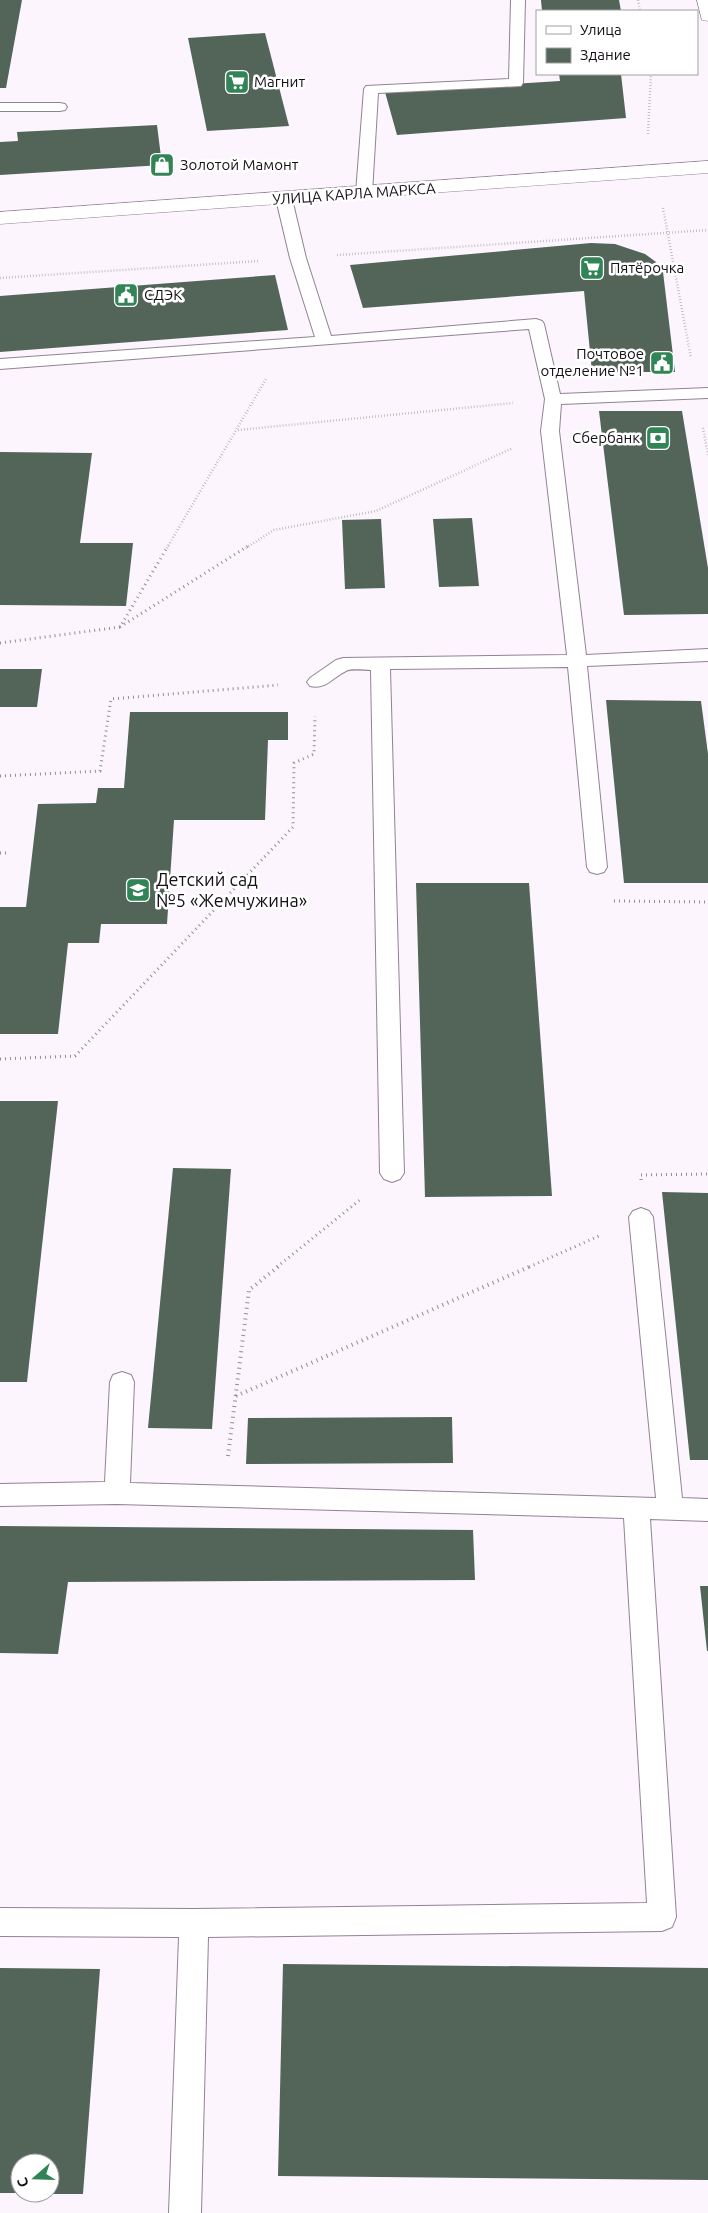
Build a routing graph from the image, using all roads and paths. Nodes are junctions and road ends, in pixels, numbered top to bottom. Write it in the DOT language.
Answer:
graph roads {
  1 [pos="518,0"];
  2 [pos="705,0"];
  3 [pos="708,16"];
  4 [pos="651,75"];
  5 [pos="60,106"];
  6 [pos="0,107"];
  7 [pos="648,135"];
  8 [pos="708,166"];
  9 [pos="364,193"];
  10 [pos="284,199"];
  11 [pos="663,208"];
  12 [pos="0,218"];
  13 [pos="708,230"];
  14 [pos="666,233"];
  15 [pos="298,258"];
  16 [pos="0,278"];
  17 [pos="325,341"];
  18 [pos="286,344"];
  19 [pos="0,364"];
  20 [pos="703,392"];
  21 [pos="553,399"];
  22 [pos="237,430"];
  23 [pos="550,431"];
  24 [pos="708,455"];
  25 [pos="120,627"];
  26 [pos="0,643"];
  27 [pos="708,655"];
  28 [pos="577,661"];
  29 [pos="380,665"];
  30 [pos="316,682"];
  31 [pos="0,776"];
  32 [pos="0,853"];
  33 [pos="9,853"];
  34 [pos="597,867"];
  35 [pos="708,902"];
  36 [pos="0,1058"];
  37 [pos="392,1173"];
  38 [pos="641,1217"];
  39 [pos="122,1382"];
  40 [pos="236,1396"];
  41 [pos="117,1493"];
  42 [pos="0,1495"];
  43 [pos="223,1496"];
  44 [pos="636,1509"];
  45 [pos="670,1510"];
  46 [pos="708,1510"];
  47 [pos="0,1922"];
  48 [pos="194,1924"];
  49 [pos="185,2213"];
  1 -- 9 [label="lane"];
  2 -- 3 [label="street"];
  4 -- 7 [label="path"];
  5 -- 6 [label="lane"];
  8 -- 9 [label="street, УЛИЦА КАРЛА МАРКСА"];
  9 -- 10 [label="street, УЛИЦА КАРЛА МАРКСА"];
  10 -- 12 [label="street, УЛИЦА КАРЛА МАРКСА"];
  10 -- 15 [label="lane"];
  11 -- 14 [label="path"];
  13 -- 14 [label="path"];
  14 -- 15 [label="path"];
  14 -- 20 [label="path"];
  15 -- 16 [label="path"];
  15 -- 17 [label="lane"];
  17 -- 18 [label="lane"];
  17 -- 21 [label="lane"];
  18 -- 19 [label="lane"];
  18 -- 22 [label="path"];
  20 -- 21 [label="lane"];
  20 -- 24 [label="path"];
  21 -- 22 [label="path"];
  21 -- 23 [label="lane"];
  22 -- 25 [label="path"];
  23 -- 25 [label="path"];
  23 -- 28 [label="lane"];
  25 -- 26 [label="path"];
  27 -- 28 [label="lane"];
  28 -- 29 [label="lane"];
  28 -- 34 [label="lane"];
  29 -- 30 [label="lane"];
  29 -- 37 [label="lane"];
  30 -- 31 [label="path"];
  30 -- 36 [label="path"];
  32 -- 33 [label="path"];
  34 -- 35 [label="path"];
  37 -- 40 [label="path"];
  38 -- 40 [label="path"];
  38 -- 45 [label="lane"];
  39 -- 41 [label="lane"];
  40 -- 43 [label="path"];
  41 -- 42 [label="lane"];
  41 -- 43 [label="lane"];
  43 -- 44 [label="lane"];
  44 -- 45 [label="lane"];
  44 -- 48 [label="lane"];
  45 -- 46 [label="lane"];
  47 -- 48 [label="lane"];
  48 -- 49 [label="lane"];
}
